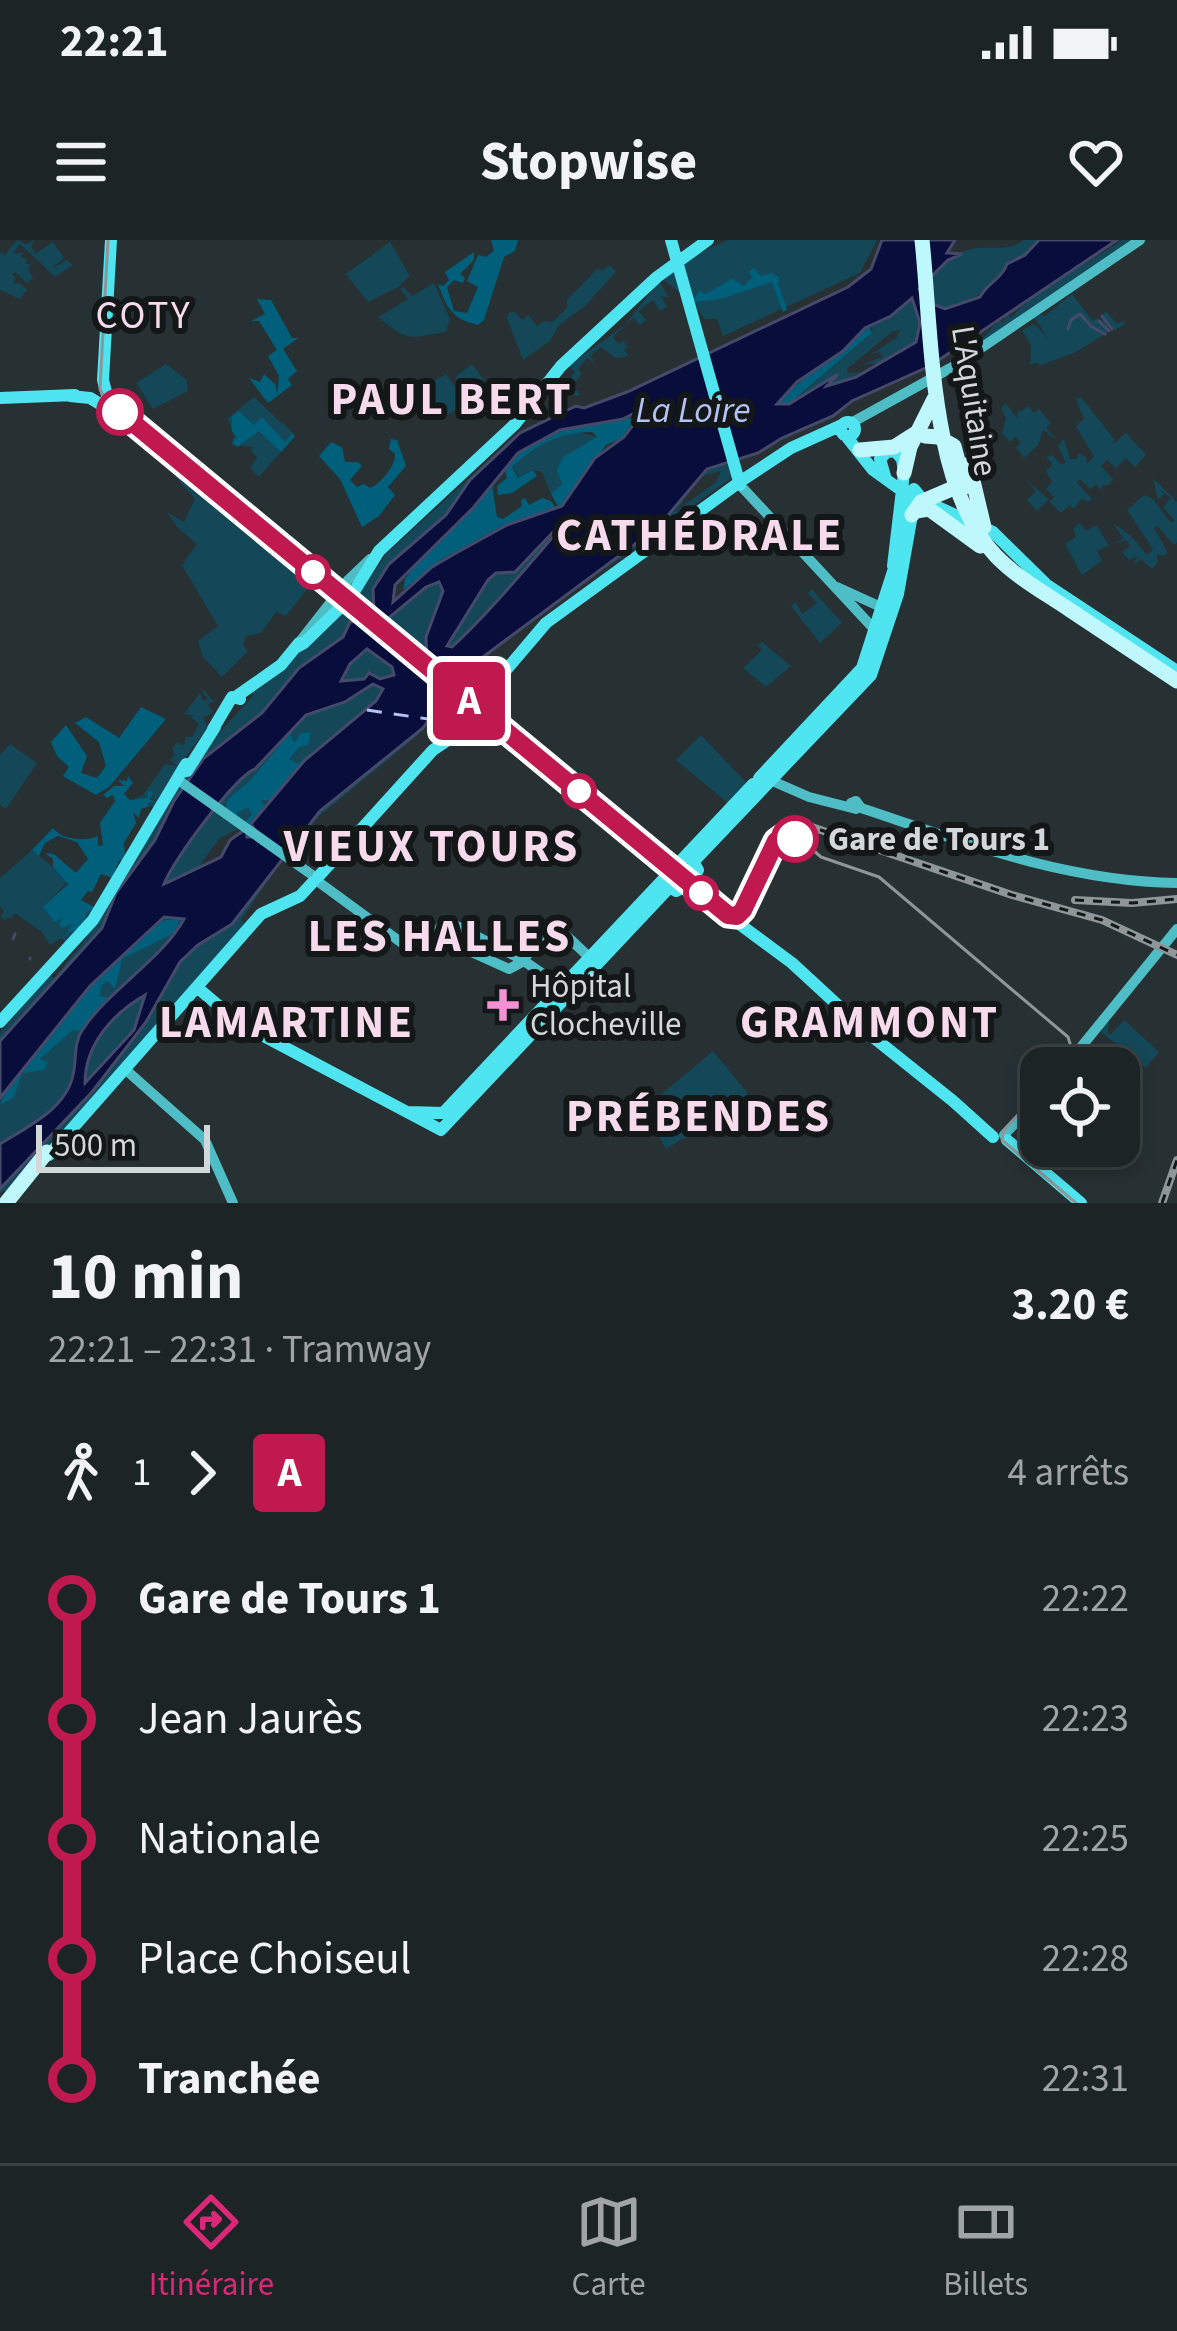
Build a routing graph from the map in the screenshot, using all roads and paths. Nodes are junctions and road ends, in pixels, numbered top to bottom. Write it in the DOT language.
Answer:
graph roads {
  1 [pos="110,240"];
  2 [pos="671,240"];
  3 [pos="924,240"];
  4 [pos="1140,240"];
  5 [pos="715,242"];
  6 [pos="683,283"];
  7 [pos="608,328"];
  8 [pos="100,395"];
  9 [pos="0,398"];
  10 [pos="940,416"];
  11 [pos="850,433"];
  12 [pos="967,472"];
  13 [pos="885,476"];
  14 [pos="739,480"];
  15 [pos="916,493"];
  16 [pos="959,514"];
  17 [pos="986,526"];
  18 [pos="985,550"];
  19 [pos="379,551"];
  20 [pos="896,580"];
  21 [pos="1029,580"];
  22 [pos="338,592"];
  23 [pos="847,596"];
  24 [pos="887,611"];
  25 [pos="880,633"];
  26 [pos="300,644"];
  27 [pos="1177,674"];
  28 [pos="180,778"];
  29 [pos="762,781"];
  30 [pos="693,856"];
  31 [pos="316,880"];
  32 [pos="1177,883"];
  33 [pos="690,884"];
  34 [pos="663,888"];
  35 [pos="1177,931"];
  36 [pos="412,945"];
  37 [pos="520,961"];
  38 [pos="593,961"];
  39 [pos="203,990"];
  40 [pos="566,990"];
  41 [pos="0,1022"];
  42 [pos="1082,1047"];
  43 [pos="126,1070"];
  44 [pos="98,1102"];
  45 [pos="401,1111"];
  46 [pos="447,1115"];
  47 [pos="1020,1118"];
  48 [pos="1003,1137"];
  49 [pos="48,1153"];
  50 [pos="8,1203"];
  51 [pos="233,1203"];
  52 [pos="1077,1203"];
  1 -- 8 [label="main road"];
  2 -- 6 [label="main road"];
  3 -- 10 [label="highway, L'Aquitaine"];
  4 -- 11 [label="main road"];
  5 -- 6 [label="main road"];
  5 -- 7 [label="main road"];
  6 -- 7 [label="main road"];
  6 -- 14 [label="main road"];
  7 -- 19 [label="main road"];
  8 -- 9 [label="main road"];
  8 -- 22 [label="main road"];
  10 -- 11 [label="highway"];
  10 -- 12 [label="highway"];
  10 -- 15 [label="highway"];
  10 -- 21 [label="highway, L'Aquitaine"];
  11 -- 13 [label="main road"];
  11 -- 14 [label="main road"];
  11 -- 15 [label="main road"];
  12 -- 15 [label="highway"];
  12 -- 17 [label="highway"];
  13 -- 15 [label="main road"];
  13 -- 15 [label="main road"];
  14 -- 23 [label="main road"];
  14 -- 23 [label="main road"];
  14 -- 31 [label="main road"];
  15 -- 16 [label="main road"];
  15 -- 16 [label="main road"];
  15 -- 18 [label="highway"];
  15 -- 18 [label="highway"];
  15 -- 20 [label="main road"];
  15 -- 20 [label="main road"];
  16 -- 17 [label="main road"];
  17 -- 27 [label="main road"];
  18 -- 21 [label="highway"];
  19 -- 22 [label="main road"];
  19 -- 26 [label="main road"];
  20 -- 24 [label="main road"];
  21 -- 27 [label="highway, L'Aquitaine"];
  22 -- 26 [label="main road"];
  23 -- 24 [label="main road"];
  23 -- 25 [label="main road"];
  24 -- 25 [label="main road"];
  25 -- 29 [label="main road"];
  26 -- 28 [label="main road"];
  28 -- 31 [label="main road"];
  28 -- 41 [label="main road"];
  29 -- 30 [label="main road"];
  29 -- 32 [label="main road"];
  30 -- 33 [label="main road"];
  30 -- 34 [label="main road"];
  31 -- 36 [label="main road"];
  31 -- 39 [label="main road"];
  33 -- 34 [label="main road"];
  33 -- 48 [label="main road"];
  34 -- 38 [label="main road"];
  35 -- 42 [label="main road"];
  36 -- 37 [label="main road"];
  36 -- 37 [label="main road"];
  37 -- 38 [label="main road"];
  37 -- 40 [label="main road"];
  38 -- 40 [label="main road"];
  39 -- 43 [label="main road"];
  39 -- 45 [label="main road"];
  40 -- 46 [label="main road"];
  43 -- 44 [label="main road"];
  43 -- 51 [label="main road"];
  44 -- 49 [label="main road"];
  44 -- 49 [label="main road"];
  45 -- 46 [label="main road"];
  45 -- 46 [label="main road"];
  47 -- 48 [label="main road"];
  48 -- 52 [label="main road"];
  49 -- 50 [label="highway"];
}
